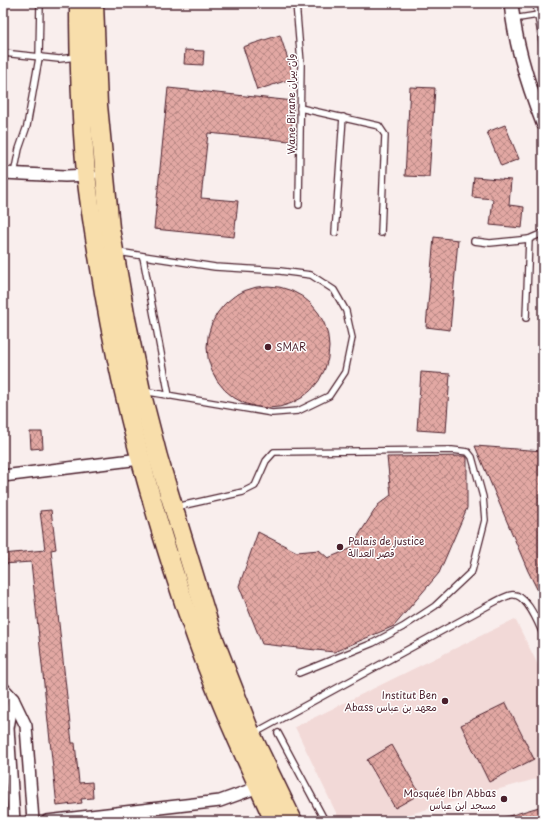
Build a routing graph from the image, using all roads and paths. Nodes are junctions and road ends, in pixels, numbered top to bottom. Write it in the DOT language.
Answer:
graph roads {
  1 [pos="40,3"];
  2 [pos="79,3"];
  3 [pos="94,3"];
  4 [pos="296,3"];
  5 [pos="511,3"];
  6 [pos="536,3"];
  7 [pos="538,15"];
  8 [pos="512,19"];
  9 [pos="543,47"];
  10 [pos="3,53"];
  11 [pos="80,57"];
  12 [pos="39,58"];
  13 [pos="300,108"];
  14 [pos="343,117"];
  15 [pos="542,119"];
  16 [pos="8,174"];
  17 [pos="104,174"];
  18 [pos="86,175"];
  19 [pos="299,205"];
  20 [pos="336,233"];
  21 [pos="381,233"];
  22 [pos="543,233"];
  23 [pos="529,239"];
  24 [pos="474,241"];
  25 [pos="114,251"];
  26 [pos="143,257"];
  27 [pos="526,318"];
  28 [pos="141,391"];
  29 [pos="169,396"];
  30 [pos="140,459"];
  31 [pos="3,476"];
  32 [pos="174,507"];
  33 [pos="543,634"];
  34 [pos="299,673"];
  35 [pos="3,688"];
  36 [pos="13,699"];
  37 [pos="6,714"];
  38 [pos="278,733"];
  39 [pos="245,737"];
  40 [pos="266,784"];
  41 [pos="14,821"];
  42 [pos="33,821"];
  43 [pos="47,821"];
  44 [pos="274,821"];
  45 [pos="293,821"];
  46 [pos="325,821"];
  1 -- 12 [label="lane"];
  2 -- 11 [label="highway"];
  3 -- 17 [label="highway"];
  4 -- 13 [label="lane, Wane Birane وان بيران"];
  5 -- 8 [label="street"];
  6 -- 7 [label="lane"];
  7 -- 8 [label="lane"];
  7 -- 9 [label="lane"];
  8 -- 15 [label="street"];
  10 -- 12 [label="lane"];
  11 -- 12 [label="lane"];
  11 -- 18 [label="highway"];
  12 -- 16 [label="lane"];
  13 -- 14 [label="lane"];
  13 -- 19 [label="lane, Wane Birane وان بيران"];
  14 -- 20 [label="lane"];
  14 -- 21 [label="lane"];
  16 -- 18 [label="street"];
  17 -- 18 [label="street"];
  17 -- 25 [label="highway"];
  18 -- 30 [label="highway"];
  22 -- 23 [label="lane"];
  23 -- 24 [label="lane"];
  23 -- 27 [label="lane"];
  25 -- 26 [label="lane"];
  25 -- 28 [label="highway"];
  26 -- 29 [label="lane"];
  26 -- 29 [label="lane"];
  28 -- 29 [label="lane"];
  28 -- 32 [label="highway"];
  30 -- 31 [label="street"];
  30 -- 39 [label="highway"];
  32 -- 34 [label="lane"];
  32 -- 39 [label="highway"];
  33 -- 39 [label="lane"];
  35 -- 36 [label="street"];
  36 -- 37 [label="street"];
  36 -- 42 [label="street"];
  37 -- 41 [label="street"];
  38 -- 46 [label="lane"];
  39 -- 40 [label="highway"];
  40 -- 43 [label="street"];
  40 -- 44 [label="highway"];
  40 -- 45 [label="highway"];
}
